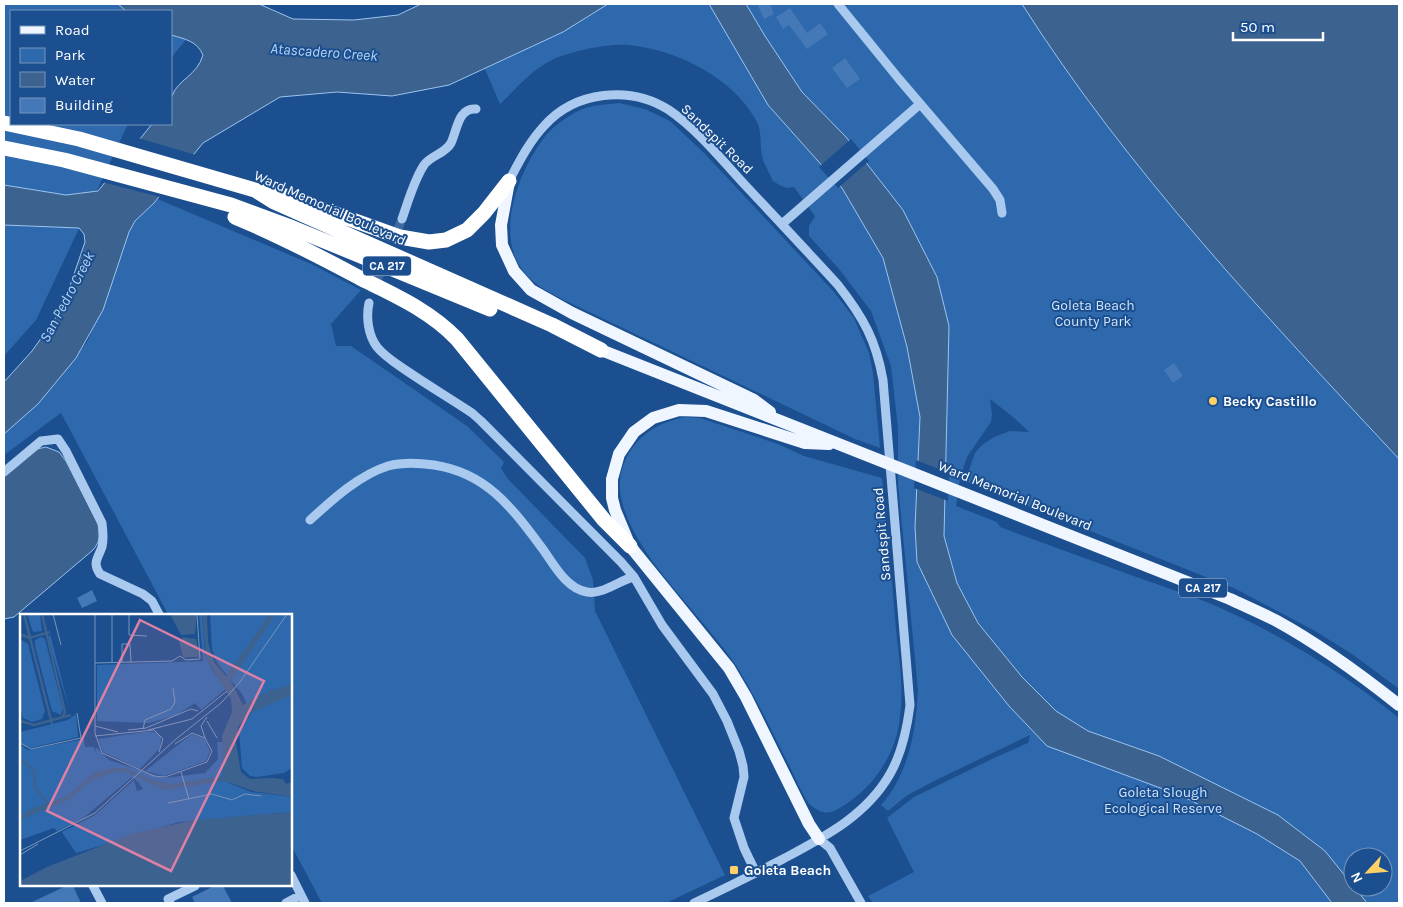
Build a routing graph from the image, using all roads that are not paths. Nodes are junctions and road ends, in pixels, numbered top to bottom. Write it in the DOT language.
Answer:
graph roads {
  1 [pos="838,4"];
  2 [pos="920,104"];
  3 [pos="476,109"];
  4 [pos="13,125"];
  5 [pos="4,148"];
  6 [pos="509,181"];
  7 [pos="169,190"];
  8 [pos="255,190"];
  9 [pos="1002,213"];
  10 [pos="402,219"];
  11 [pos="782,224"];
  12 [pos="369,303"];
  13 [pos="601,350"];
  14 [pos="784,423"];
  15 [pos="839,445"];
  16 [pos="4,472"];
  17 [pos="310,520"];
  18 [pos="630,546"];
  19 [pos="634,577"];
  20 [pos="159,614"];
  21 [pos="1399,705"];
  22 [pos="819,839"];
  23 [pos="756,873"];
  24 [pos="292,877"];
  25 [pos="94,887"];
  26 [pos="193,887"];
  27 [pos="303,899"];
  28 [pos="102,903"];
  29 [pos="170,903"];
  30 [pos="286,903"];
  31 [pos="694,903"];
  32 [pos="862,903"];
  1 -- 2 [label="street"];
  2 -- 9 [label="street"];
  2 -- 11 [label="street"];
  3 -- 10 [label="street"];
  4 -- 8 [label="highway, Ward Memorial Boulevard / CA 217"];
  5 -- 7 [label="highway, Ward Memorial Boulevard / CA 217"];
  6 -- 8 [label="highway"];
  6 -- 11 [label="street, Sandspit Road"];
  6 -- 14 [label="main road"];
  7 -- 13 [label="highway, Ward Memorial Boulevard / CA 217"];
  7 -- 18 [label="highway"];
  8 -- 13 [label="highway, Ward Memorial Boulevard / CA 217"];
  11 -- 22 [label="street, Sandspit Road"];
  12 -- 19 [label="street"];
  13 -- 14 [label="main road, Ward Memorial Boulevard / CA 217"];
  14 -- 15 [label="main road, Ward Memorial Boulevard / CA 217"];
  15 -- 18 [label="main road"];
  15 -- 21 [label="main road, Ward Memorial Boulevard / CA 217"];
  16 -- 20 [label="street"];
  17 -- 19 [label="street"];
  18 -- 22 [label="main road"];
  19 -- 23 [label="street"];
  22 -- 23 [label="street, Sandspit Road"];
  22 -- 32 [label="street"];
  23 -- 31 [label="street, Sandspit Road"];
  24 -- 27 [label="street"];
  25 -- 28 [label="street"];
  26 -- 29 [label="street"];
  27 -- 30 [label="street"];
}
